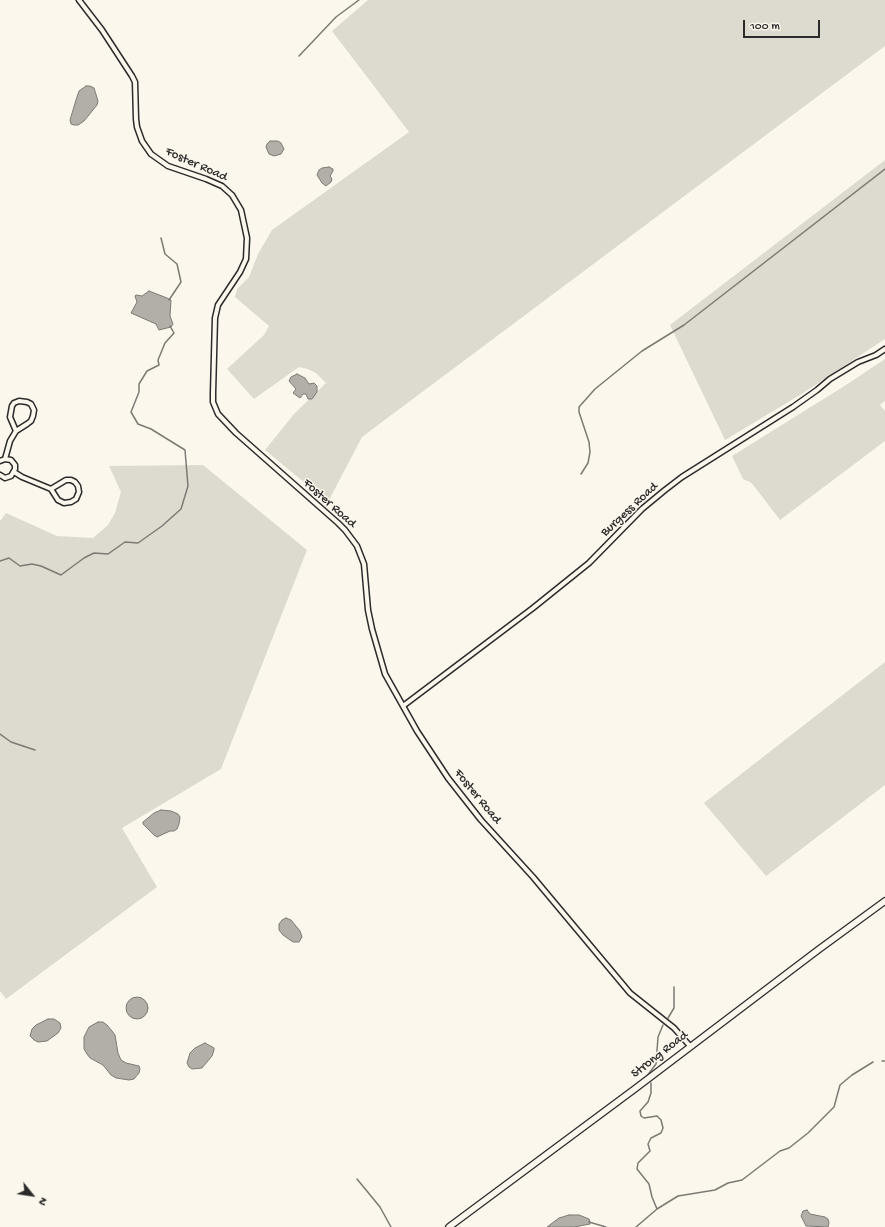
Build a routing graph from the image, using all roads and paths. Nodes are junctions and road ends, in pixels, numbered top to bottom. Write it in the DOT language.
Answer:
graph roads {
  1 [pos="79,0"];
  2 [pos="885,349"];
  3 [pos="16,431"];
  4 [pos="5,459"];
  5 [pos="0,461"];
  6 [pos="14,472"];
  7 [pos="0,475"];
  8 [pos="51,489"];
  9 [pos="403,706"];
  10 [pos="885,901"];
  11 [pos="690,1046"];
  12 [pos="450,1227"];
  1 -- 9 [label="street, Foster Road"];
  2 -- 9 [label="street, Burgess Road"];
  3 -- 3 [label="street"];
  3 -- 4 [label="street"];
  4 -- 5 [label="street"];
  4 -- 6 [label="street"];
  6 -- 7 [label="street"];
  6 -- 8 [label="street"];
  8 -- 8 [label="street"];
  9 -- 11 [label="street, Foster Road"];
  10 -- 11 [label="street, Strong Road"];
  11 -- 12 [label="street, Strong Road"];
}
